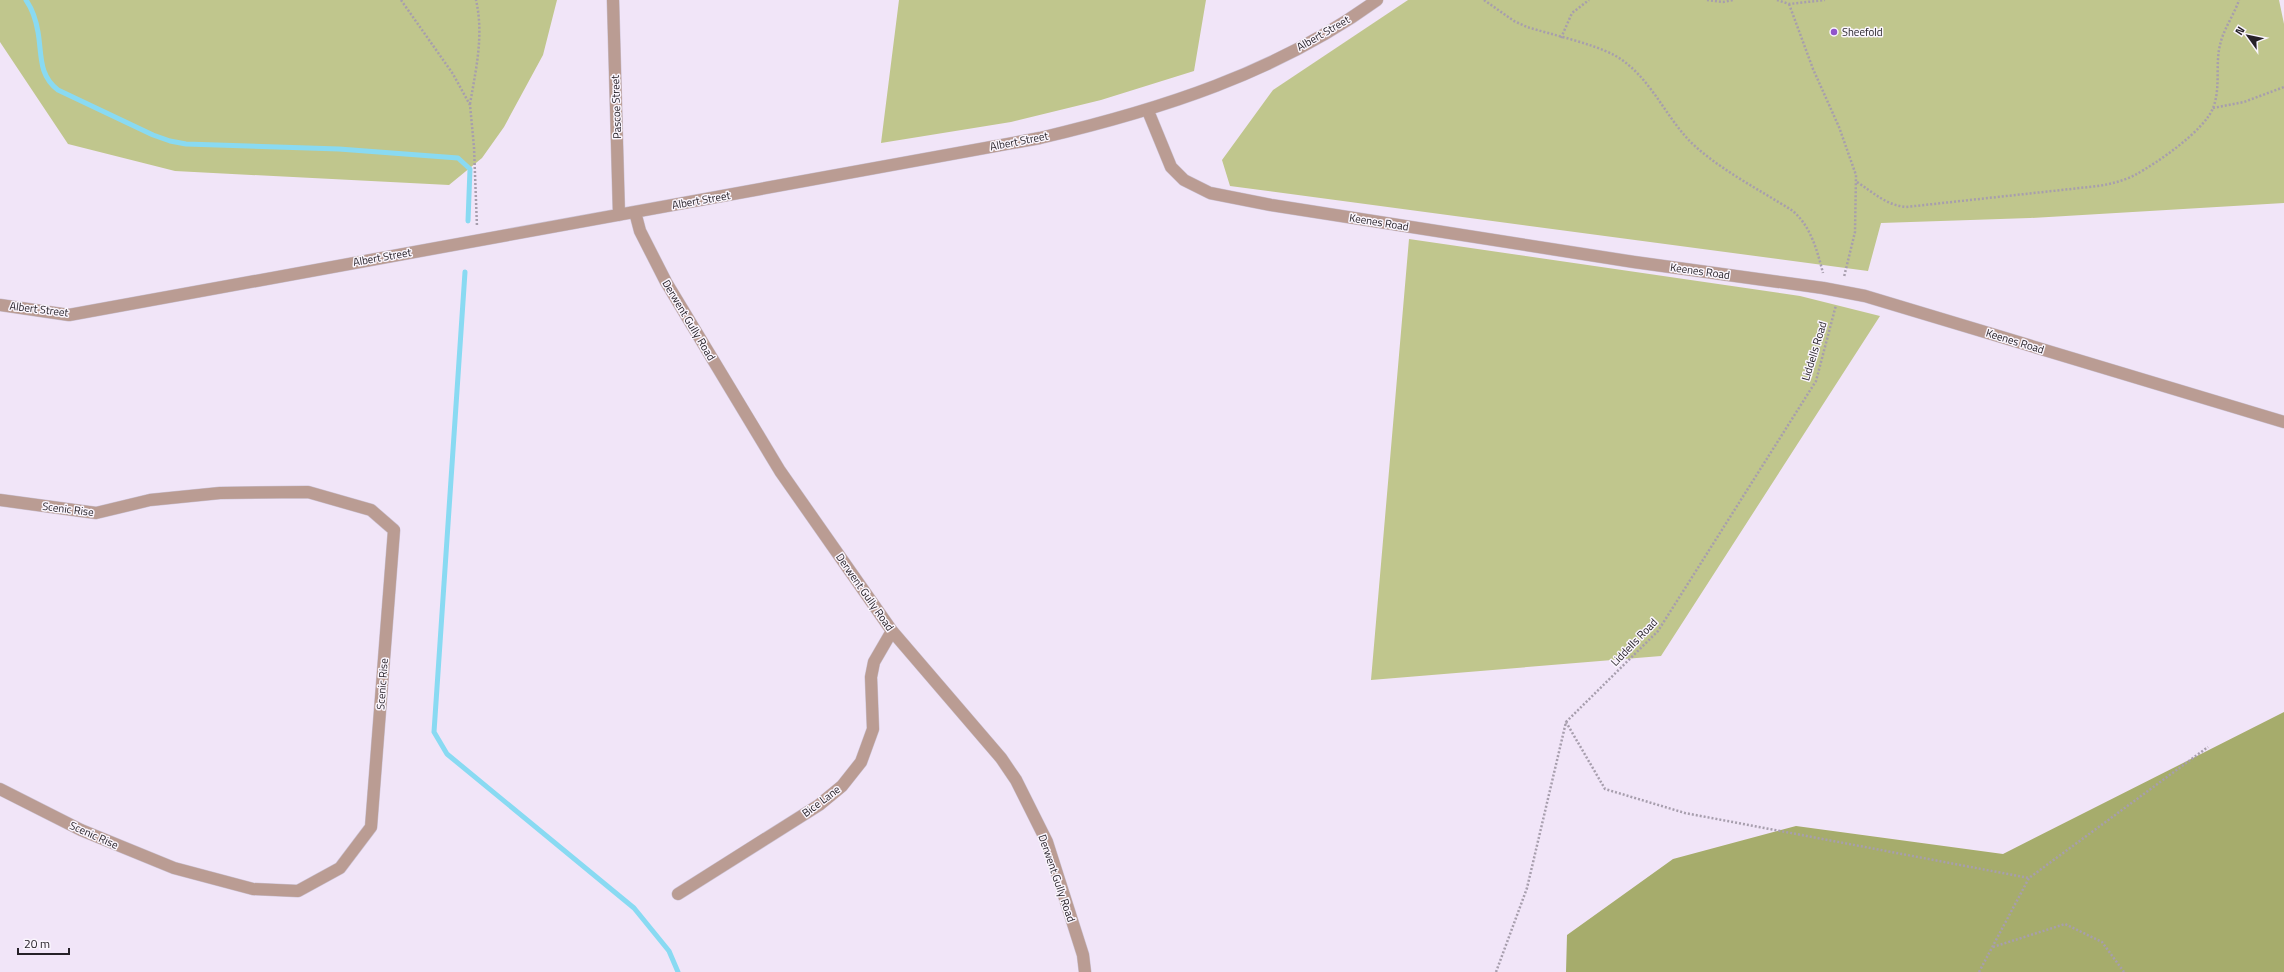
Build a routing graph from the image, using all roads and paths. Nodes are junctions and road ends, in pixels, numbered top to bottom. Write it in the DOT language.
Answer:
graph roads {
  1 [pos="401,0"];
  2 [pos="476,0"];
  3 [pos="613,0"];
  4 [pos="1377,0"];
  5 [pos="1484,0"];
  6 [pos="1589,0"];
  7 [pos="1707,0"];
  8 [pos="1733,0"];
  9 [pos="1777,0"];
  10 [pos="1825,0"];
  11 [pos="2239,0"];
  12 [pos="1789,4"];
  13 [pos="1561,38"];
  14 [pos="2284,87"];
  15 [pos="470,105"];
  16 [pos="2213,108"];
  17 [pos="1148,110"];
  18 [pos="1857,182"];
  19 [pos="635,212"];
  20 [pos="619,215"];
  21 [pos="478,239"];
  22 [pos="1828,289"];
  23 [pos="1840,291"];
  24 [pos="0,304"];
  25 [pos="2284,422"];
  26 [pos="0,500"];
  27 [pos="892,631"];
  28 [pos="1566,722"];
  29 [pos="2208,747"];
  30 [pos="0,789"];
  31 [pos="2029,878"];
  32 [pos="678,894"];
  33 [pos="1992,947"];
  34 [pos="1085,972"];
  35 [pos="1496,972"];
  36 [pos="1980,972"];
  37 [pos="2124,972"];
  1 -- 15 [label="path"];
  2 -- 15 [label="path"];
  3 -- 20 [label="street, Pascoe Street"];
  4 -- 17 [label="street, Albert Street"];
  5 -- 13 [label="path"];
  6 -- 13 [label="path"];
  7 -- 8 [label="path"];
  9 -- 12 [label="path"];
  10 -- 12 [label="path"];
  11 -- 16 [label="path"];
  12 -- 18 [label="path"];
  13 -- 22 [label="path"];
  14 -- 16 [label="path"];
  15 -- 21 [label="path"];
  16 -- 18 [label="path"];
  17 -- 19 [label="street, Albert Street"];
  17 -- 22 [label="street, Keenes Road"];
  18 -- 23 [label="path, Liddells Road"];
  19 -- 20 [label="street, Albert Street"];
  19 -- 27 [label="street, Derwent Gully Road"];
  20 -- 21 [label="street, Albert Street"];
  21 -- 24 [label="street, Albert Street"];
  22 -- 23 [label="street, Keenes Road"];
  23 -- 25 [label="street, Keenes Road"];
  23 -- 28 [label="path, Liddells Road"];
  26 -- 30 [label="street, Scenic Rise"];
  27 -- 32 [label="street, Bice Lane"];
  27 -- 34 [label="street, Derwent Gully Road"];
  28 -- 31 [label="path"];
  28 -- 35 [label="path"];
  29 -- 31 [label="path"];
  31 -- 33 [label="path"];
  33 -- 36 [label="path"];
  33 -- 37 [label="path"];
}
